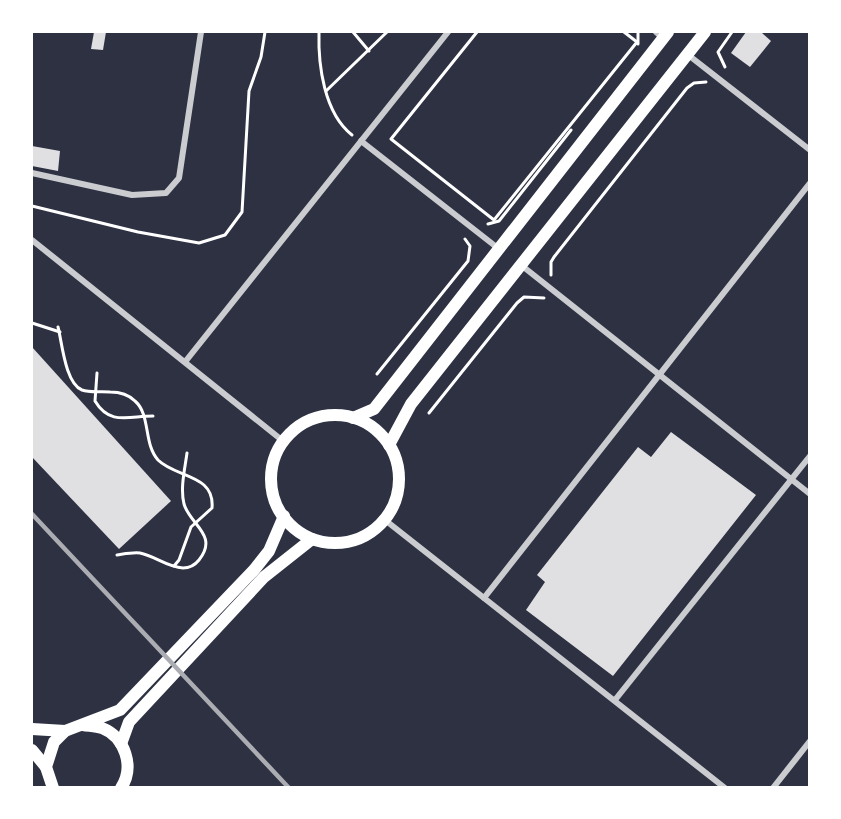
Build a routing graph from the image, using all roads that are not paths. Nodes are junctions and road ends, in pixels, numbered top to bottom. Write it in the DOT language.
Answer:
graph roads {
  1 [pos="201,32"];
  2 [pos="448,32"];
  3 [pos="705,32"];
  4 [pos="663,34"];
  5 [pos="687,53"];
  6 [pos="361,141"];
  7 [pos="810,150"];
  8 [pos="32,173"];
  9 [pos="810,183"];
  10 [pos="32,240"];
  11 [pos="499,249"];
  12 [pos="520,265"];
  13 [pos="185,362"];
  14 [pos="659,375"];
  15 [pos="353,418"];
  16 [pos="283,441"];
  17 [pos="389,445"];
  18 [pos="810,456"];
  19 [pos="791,479"];
  20 [pos="810,494"];
  21 [pos="284,516"];
  22 [pos="385,519"];
  23 [pos="312,539"];
  24 [pos="484,598"];
  25 [pos="615,700"];
  26 [pos="82,725"];
  27 [pos="32,729"];
  28 [pos="65,731"];
  29 [pos="810,741"];
  30 [pos="122,744"];
  31 [pos="32,750"];
  32 [pos="46,767"];
  33 [pos="53,788"];
  34 [pos="121,788"];
  35 [pos="725,788"];
  36 [pos="773,788"];
  1 -- 8 [label="street"];
  2 -- 6 [label="street"];
  3 -- 5 [label="main road"];
  4 -- 11 [label="main road"];
  5 -- 7 [label="street"];
  5 -- 12 [label="main road"];
  6 -- 11 [label="street"];
  6 -- 13 [label="street"];
  9 -- 14 [label="street"];
  10 -- 13 [label="street"];
  11 -- 15 [label="main road"];
  12 -- 14 [label="street"];
  12 -- 17 [label="main road"];
  13 -- 16 [label="street"];
  14 -- 19 [label="street"];
  14 -- 24 [label="street"];
  15 -- 16 [label="main road"];
  15 -- 17 [label="main road"];
  16 -- 21 [label="main road"];
  17 -- 22 [label="main road"];
  18 -- 19 [label="street"];
  19 -- 20 [label="street"];
  19 -- 25 [label="street"];
  21 -- 23 [label="main road"];
  21 -- 26 [label="main road"];
  22 -- 23 [label="main road"];
  22 -- 24 [label="street"];
  23 -- 30 [label="main road"];
  24 -- 25 [label="street"];
  25 -- 35 [label="street"];
  26 -- 28 [label="main road"];
  26 -- 30 [label="main road"];
  27 -- 28 [label="main road"];
  28 -- 32 [label="main road"];
  29 -- 36 [label="street"];
  30 -- 34 [label="main road"];
  31 -- 32 [label="main road"];
  32 -- 33 [label="main road"];
}
